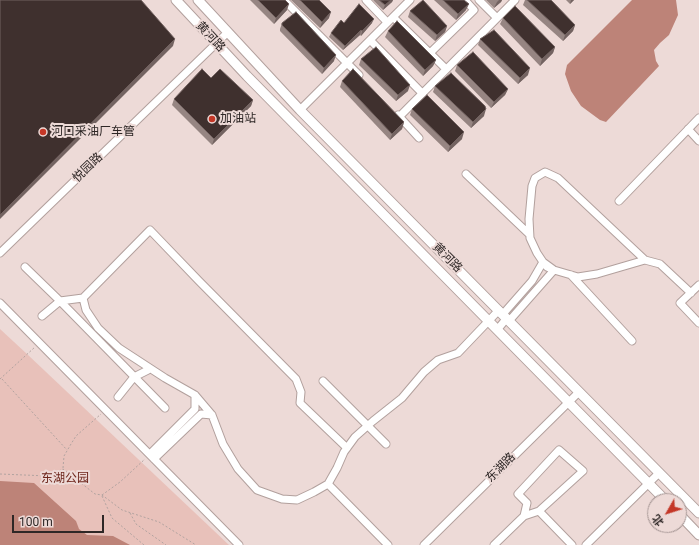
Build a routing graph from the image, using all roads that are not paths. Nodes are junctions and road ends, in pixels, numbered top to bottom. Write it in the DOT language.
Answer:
graph roads {
  1 [pos="176,0"];
  2 [pos="198,0"];
  3 [pos="284,0"];
  4 [pos="366,0"];
  5 [pos="410,0"];
  6 [pos="465,0"];
  7 [pos="514,0"];
  8 [pos="481,1"];
  9 [pos="474,10"];
  10 [pos="393,17"];
  11 [pos="497,18"];
  12 [pos="387,22"];
  13 [pos="228,32"];
  14 [pos="370,40"];
  15 [pos="216,44"];
  16 [pos="430,53"];
  17 [pos="347,62"];
  18 [pos="446,69"];
  19 [pos="363,79"];
  20 [pos="422,93"];
  21 [pos="300,110"];
  22 [pos="699,118"];
  23 [pos="688,130"];
  24 [pos="418,138"];
  25 [pos="699,141"];
  26 [pos="466,174"];
  27 [pos="619,201"];
  28 [pos="530,234"];
  29 [pos="0,253"];
  30 [pos="645,260"];
  31 [pos="543,262"];
  32 [pos="25,266"];
  33 [pos="554,270"];
  34 [pos="570,275"];
  35 [pos="699,285"];
  36 [pos="691,293"];
  37 [pos="83,298"];
  38 [pos="60,301"];
  39 [pos="0,303"];
  40 [pos="42,316"];
  41 [pos="504,316"];
  42 [pos="488,321"];
  43 [pos="699,323"];
  44 [pos="497,330"];
  45 [pos="632,341"];
  46 [pos="148,370"];
  47 [pos="134,377"];
  48 [pos="323,381"];
  49 [pos="579,392"];
  50 [pos="195,396"];
  51 [pos="118,397"];
  52 [pos="568,402"];
  53 [pos="165,408"];
  54 [pos="212,415"];
  55 [pos="368,425"];
  56 [pos="386,444"];
  57 [pos="347,448"];
  58 [pos="152,457"];
  59 [pos="659,473"];
  60 [pos="328,484"];
  61 [pos="649,484"];
  62 [pos="658,493"];
  63 [pos="539,510"];
  64 [pos="699,513"];
  65 [pos="524,516"];
  66 [pos="687,522"];
  67 [pos="699,535"];
  68 [pos="239,545"];
  69 [pos="388,545"];
  70 [pos="424,545"];
  71 [pos="494,545"];
  72 [pos="572,545"];
  73 [pos="586,545"];
  1 -- 15 [label="main road, 黄河路"];
  2 -- 13 [label="main road, 黄河路"];
  3 -- 17 [label="street"];
  4 -- 12 [label="street"];
  5 -- 10 [label="street"];
  6 -- 9 [label="street"];
  7 -- 11 [label="street"];
  8 -- 9 [label="street"];
  8 -- 11 [label="street"];
  9 -- 16 [label="street"];
  10 -- 12 [label="street"];
  10 -- 16 [label="street"];
  11 -- 18 [label="street"];
  12 -- 14 [label="street"];
  13 -- 15 [label="street, 悦园路"];
  13 -- 21 [label="main road, 黄河路"];
  14 -- 17 [label="street"];
  14 -- 20 [label="street"];
  15 -- 29 [label="street, 悦园路"];
  15 -- 42 [label="main road, 黄河路"];
  16 -- 18 [label="street"];
  17 -- 19 [label="street"];
  17 -- 21 [label="street"];
  18 -- 20 [label="street"];
  20 -- 24 [label="street"];
  21 -- 41 [label="main road, 黄河路"];
  22 -- 23 [label="street"];
  23 -- 25 [label="street"];
  23 -- 27 [label="street"];
  26 -- 28 [label="street"];
  28 -- 30 [label="street"];
  28 -- 31 [label="street"];
  30 -- 34 [label="street"];
  30 -- 36 [label="street"];
  31 -- 33 [label="street"];
  31 -- 41 [label="street"];
  32 -- 38 [label="street"];
  33 -- 34 [label="street"];
  33 -- 41 [label="street"];
  34 -- 45 [label="street"];
  35 -- 36 [label="street"];
  36 -- 43 [label="street"];
  37 -- 38 [label="street"];
  37 -- 50 [label="street"];
  37 -- 57 [label="street"];
  38 -- 40 [label="street"];
  38 -- 47 [label="street"];
  39 -- 58 [label="street"];
  41 -- 42 [label="street"];
  41 -- 44 [label="street"];
  41 -- 49 [label="main road, 黄河路"];
  42 -- 44 [label="main road, 黄河路"];
  42 -- 55 [label="street"];
  44 -- 52 [label="main road, 黄河路"];
  46 -- 47 [label="street"];
  47 -- 51 [label="street"];
  47 -- 53 [label="street"];
  48 -- 55 [label="street"];
  49 -- 52 [label="street, 东湖路"];
  49 -- 59 [label="main road, 黄河路"];
  50 -- 54 [label="street"];
  50 -- 58 [label="street"];
  52 -- 61 [label="main road, 黄河路"];
  52 -- 70 [label="street, 东湖路"];
  54 -- 58 [label="street"];
  54 -- 60 [label="street"];
  55 -- 56 [label="street"];
  55 -- 57 [label="street"];
  57 -- 60 [label="street"];
  58 -- 68 [label="street"];
  59 -- 61 [label="street"];
  59 -- 64 [label="main road, 黄河路"];
  60 -- 69 [label="street"];
  61 -- 62 [label="main road, 黄河路"];
  61 -- 73 [label="street"];
  63 -- 65 [label="street"];
  63 -- 65 [label="street"];
  63 -- 72 [label="street"];
  65 -- 71 [label="street"];
  66 -- 67 [label="main road"];
}
